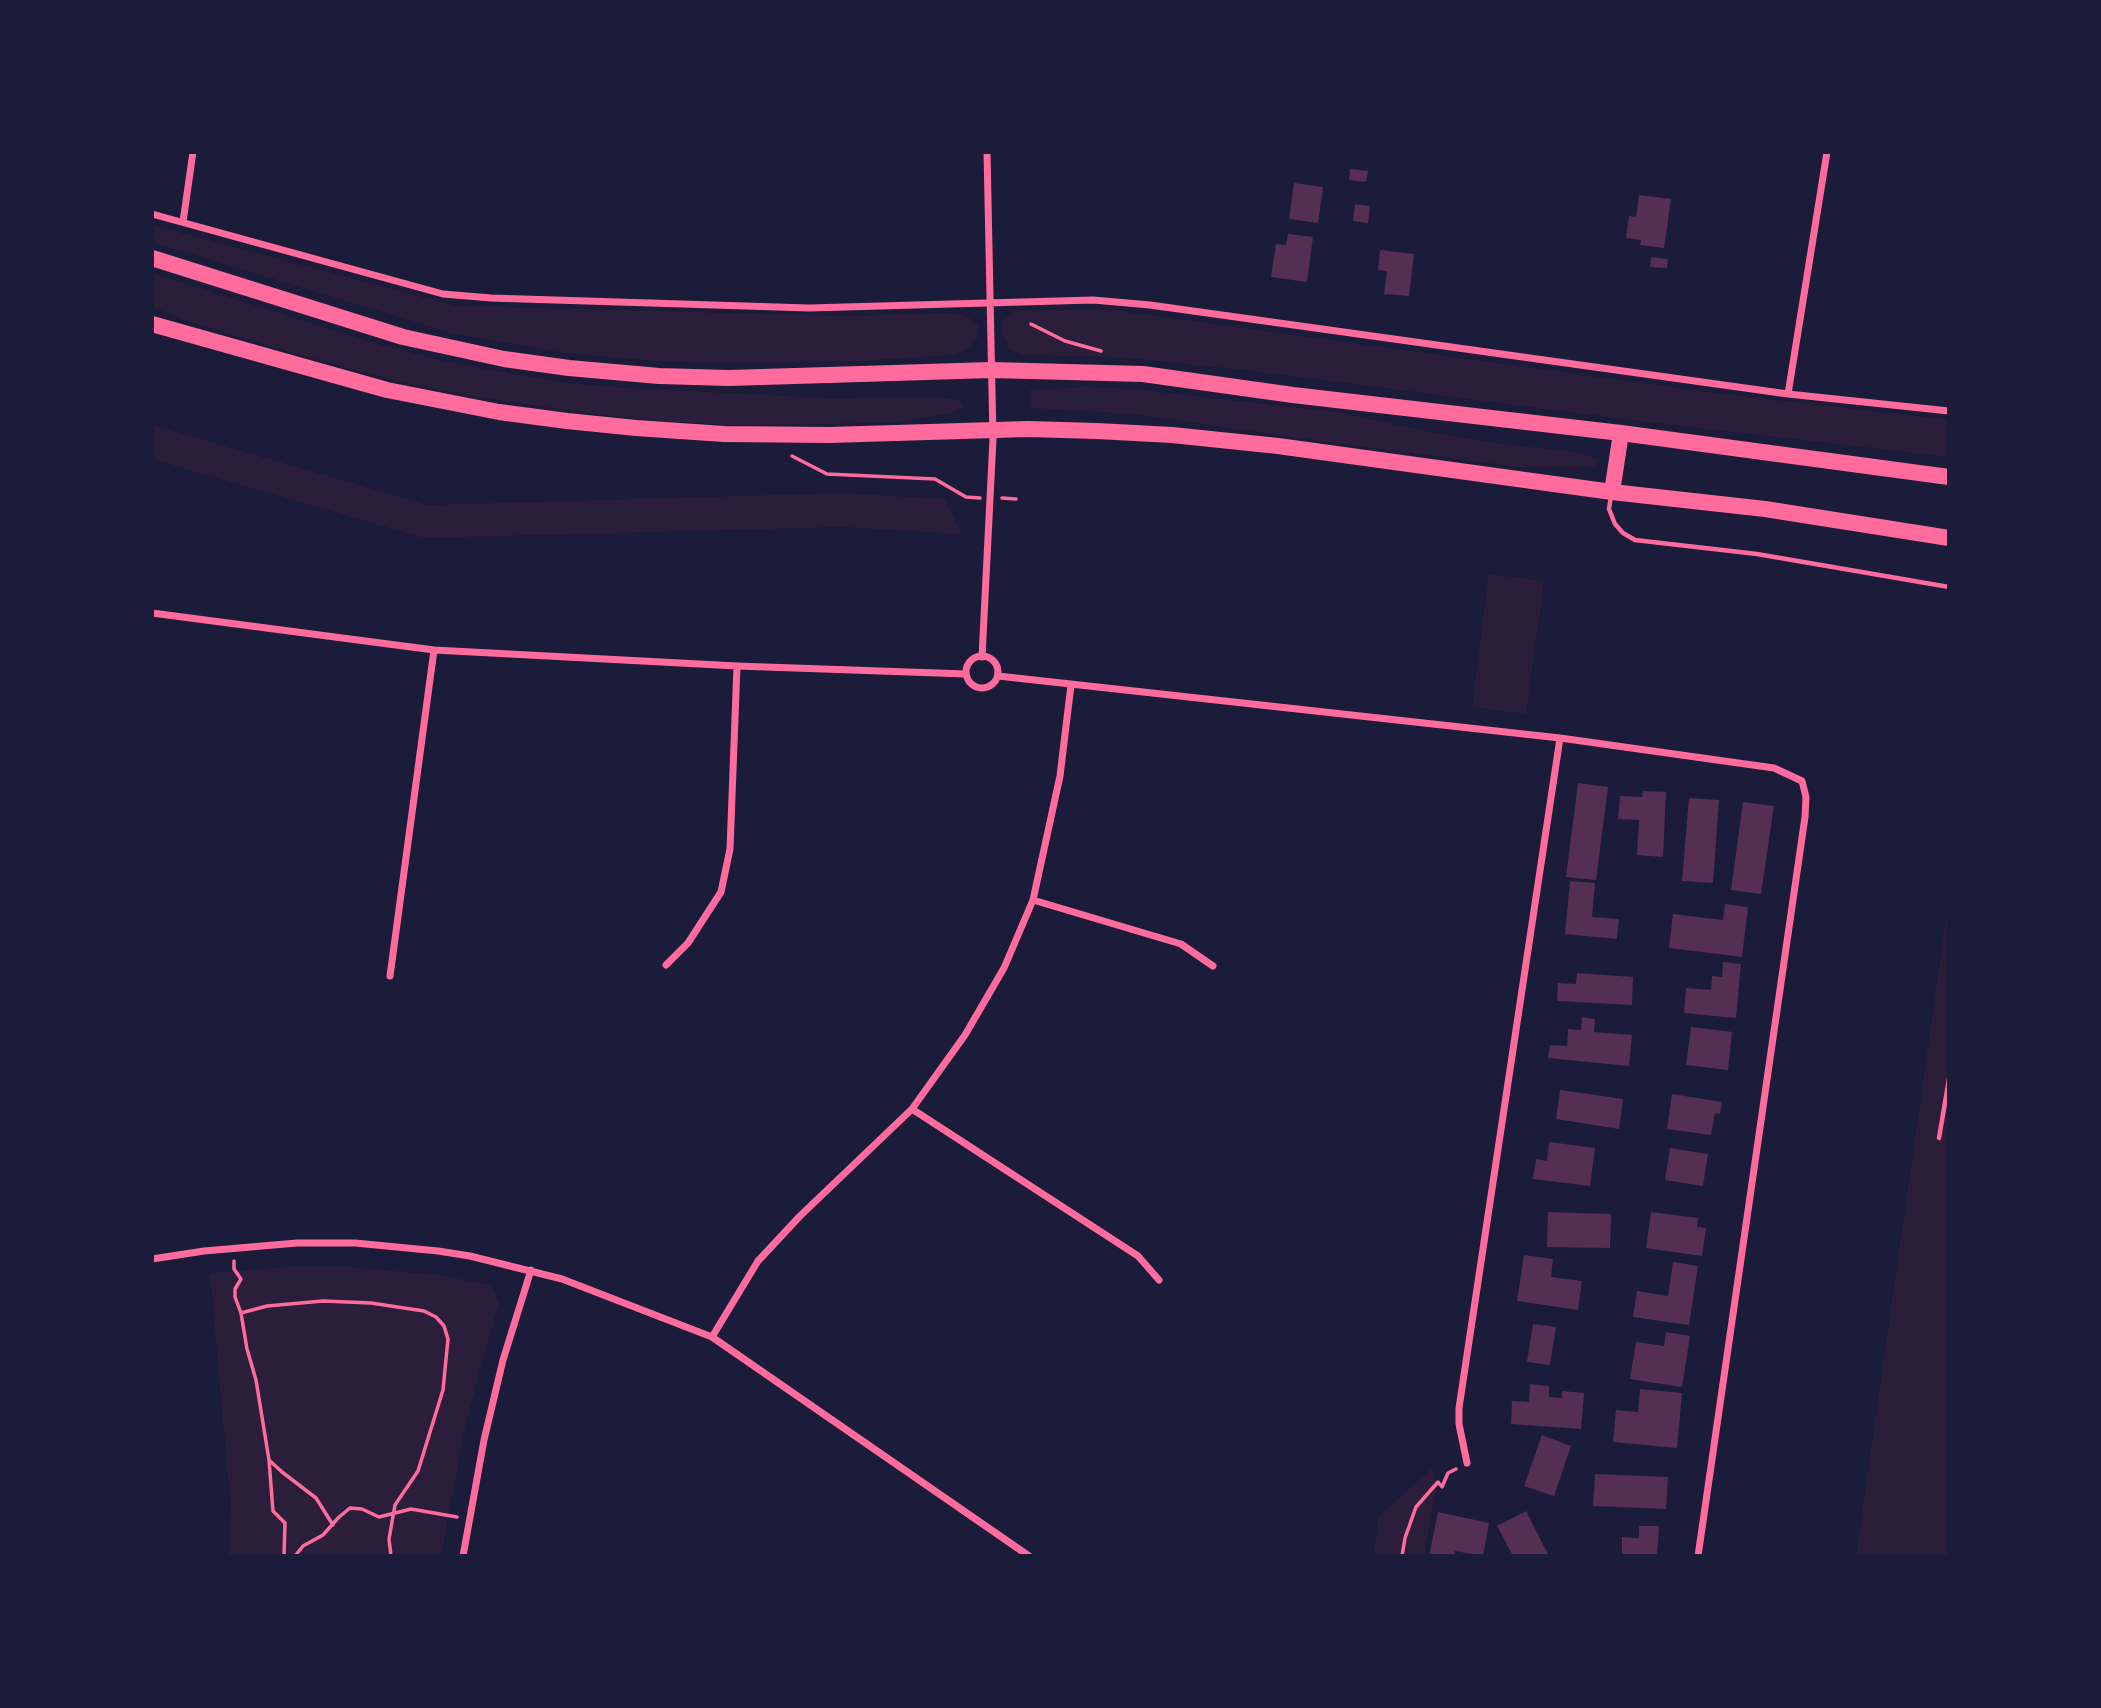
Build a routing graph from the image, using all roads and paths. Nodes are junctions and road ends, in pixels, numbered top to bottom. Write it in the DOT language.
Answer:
graph roads {
  1 [pos="192,152"];
  2 [pos="987,152"];
  3 [pos="1827,152"];
  4 [pos="152,214"];
  5 [pos="183,222"];
  6 [pos="152,258"];
  7 [pos="991,304"];
  8 [pos="152,324"];
  9 [pos="1031,324"];
  10 [pos="1101,351"];
  11 [pos="992,370"];
  12 [pos="1788,394"];
  13 [pos="1949,411"];
  14 [pos="993,429"];
  15 [pos="1621,433"];
  16 [pos="792,456"];
  17 [pos="1949,477"];
  18 [pos="1612,492"];
  19 [pos="989,498"];
  20 [pos="1016,499"];
  21 [pos="1949,538"];
  22 [pos="1949,587"];
  23 [pos="152,613"];
  24 [pos="434,650"];
  25 [pos="982,656"];
  26 [pos="737,666"];
  27 [pos="966,674"];
  28 [pos="998,676"];
  29 [pos="1071,685"];
  30 [pos="1560,738"];
  31 [pos="1033,900"];
  32 [pos="666,965"];
  33 [pos="1213,966"];
  34 [pos="390,976"];
  35 [pos="1949,1079"];
  36 [pos="912,1109"];
  37 [pos="1939,1138"];
  38 [pos="234,1248"];
  39 [pos="152,1259"];
  40 [pos="531,1270"];
  41 [pos="1159,1279"];
  42 [pos="241,1313"];
  43 [pos="712,1338"];
  44 [pos="269,1460"];
  45 [pos="1467,1463"];
  46 [pos="393,1515"];
  47 [pos="450,1516"];
  48 [pos="333,1525"];
  49 [pos="284,1556"];
  50 [pos="295,1556"];
  51 [pos="391,1556"];
  52 [pos="463,1556"];
  53 [pos="1029,1556"];
  54 [pos="1402,1556"];
  55 [pos="1698,1556"];
  1 -- 5 [label="street"];
  2 -- 7 [label="street"];
  3 -- 12 [label="street"];
  4 -- 5 [label="street"];
  5 -- 7 [label="street"];
  6 -- 11 [label="highway"];
  7 -- 11 [label="street"];
  7 -- 12 [label="street"];
  8 -- 14 [label="highway"];
  9 -- 10 [label="path"];
  11 -- 14 [label="street"];
  11 -- 15 [label="highway"];
  12 -- 13 [label="street"];
  14 -- 18 [label="highway"];
  14 -- 19 [label="street"];
  15 -- 17 [label="highway"];
  15 -- 18 [label="highway"];
  16 -- 19 [label="path"];
  18 -- 21 [label="highway"];
  18 -- 22 [label="lane"];
  19 -- 20 [label="path"];
  19 -- 25 [label="street"];
  23 -- 24 [label="street"];
  24 -- 26 [label="street"];
  24 -- 34 [label="street"];
  25 -- 27 [label="street"];
  25 -- 28 [label="street"];
  26 -- 27 [label="street"];
  26 -- 32 [label="street"];
  27 -- 28 [label="street"];
  28 -- 29 [label="street"];
  29 -- 30 [label="street"];
  29 -- 31 [label="street"];
  30 -- 45 [label="street"];
  30 -- 55 [label="street"];
  31 -- 33 [label="street"];
  31 -- 36 [label="street"];
  35 -- 37 [label="lane"];
  36 -- 41 [label="street"];
  36 -- 43 [label="street"];
  38 -- 39 [label="street"];
  38 -- 40 [label="street"];
  38 -- 42 [label="path"];
  40 -- 43 [label="street"];
  40 -- 52 [label="street"];
  42 -- 44 [label="path"];
  42 -- 46 [label="path"];
  43 -- 53 [label="street"];
  44 -- 48 [label="path"];
  44 -- 49 [label="path"];
  45 -- 54 [label="path"];
  46 -- 47 [label="path"];
  46 -- 48 [label="path"];
  46 -- 51 [label="path"];
  48 -- 50 [label="path"];
}
